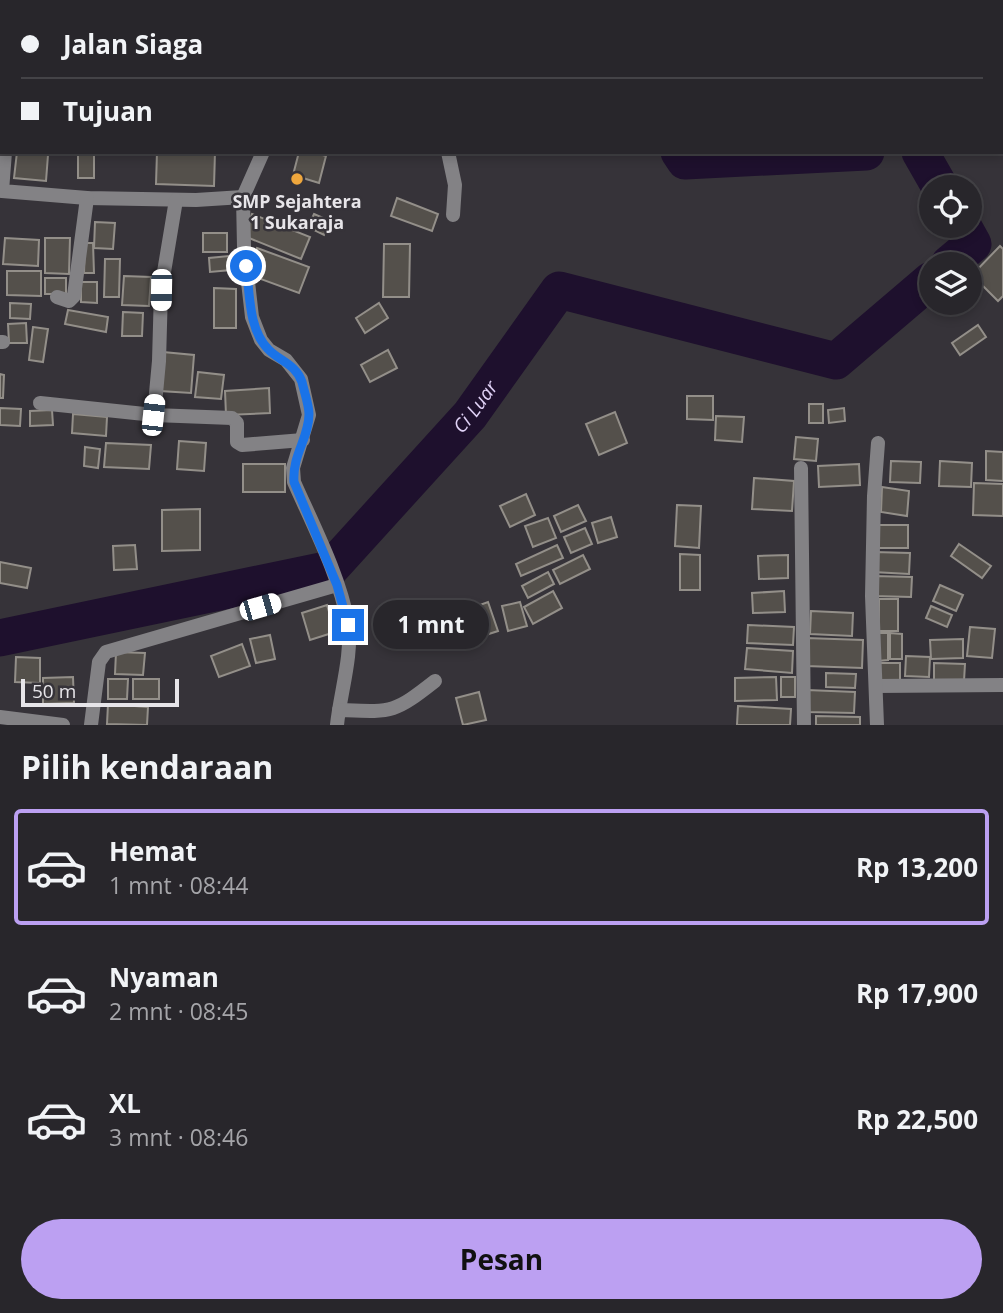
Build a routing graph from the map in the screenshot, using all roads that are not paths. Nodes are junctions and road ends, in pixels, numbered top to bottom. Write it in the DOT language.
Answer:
graph roads {
  1 [pos="5,154"];
  2 [pos="262,154"];
  3 [pos="448,154"];
  4 [pos="1,191"];
  5 [pos="243,197"];
  6 [pos="87,198"];
  7 [pos="176,200"];
  8 [pos="453,215"];
  9 [pos="57,297"];
  10 [pos="40,403"];
  11 [pos="153,415"];
  12 [pos="303,440"];
  13 [pos="878,443"];
  14 [pos="801,468"];
  15 [pos="336,581"];
  16 [pos="435,681"];
  17 [pos="1003,685"];
  18 [pos="876,686"];
  19 [pos="339,710"];
  20 [pos="0,717"];
  21 [pos="63,725"];
  22 [pos="91,725"];
  23 [pos="337,725"];
  24 [pos="804,725"];
  25 [pos="877,725"];
  1 -- 4 [label="street"];
  2 -- 5 [label="street"];
  3 -- 8 [label="street"];
  4 -- 6 [label="street"];
  5 -- 7 [label="street"];
  5 -- 12 [label="street"];
  6 -- 7 [label="street"];
  6 -- 9 [label="street"];
  7 -- 11 [label="street"];
  10 -- 11 [label="street"];
  11 -- 12 [label="street"];
  12 -- 15 [label="street"];
  13 -- 18 [label="street"];
  14 -- 24 [label="street"];
  15 -- 19 [label="street"];
  15 -- 22 [label="street"];
  16 -- 19 [label="street"];
  17 -- 18 [label="street"];
  18 -- 25 [label="street"];
  19 -- 23 [label="street"];
  20 -- 21 [label="street"];
}
